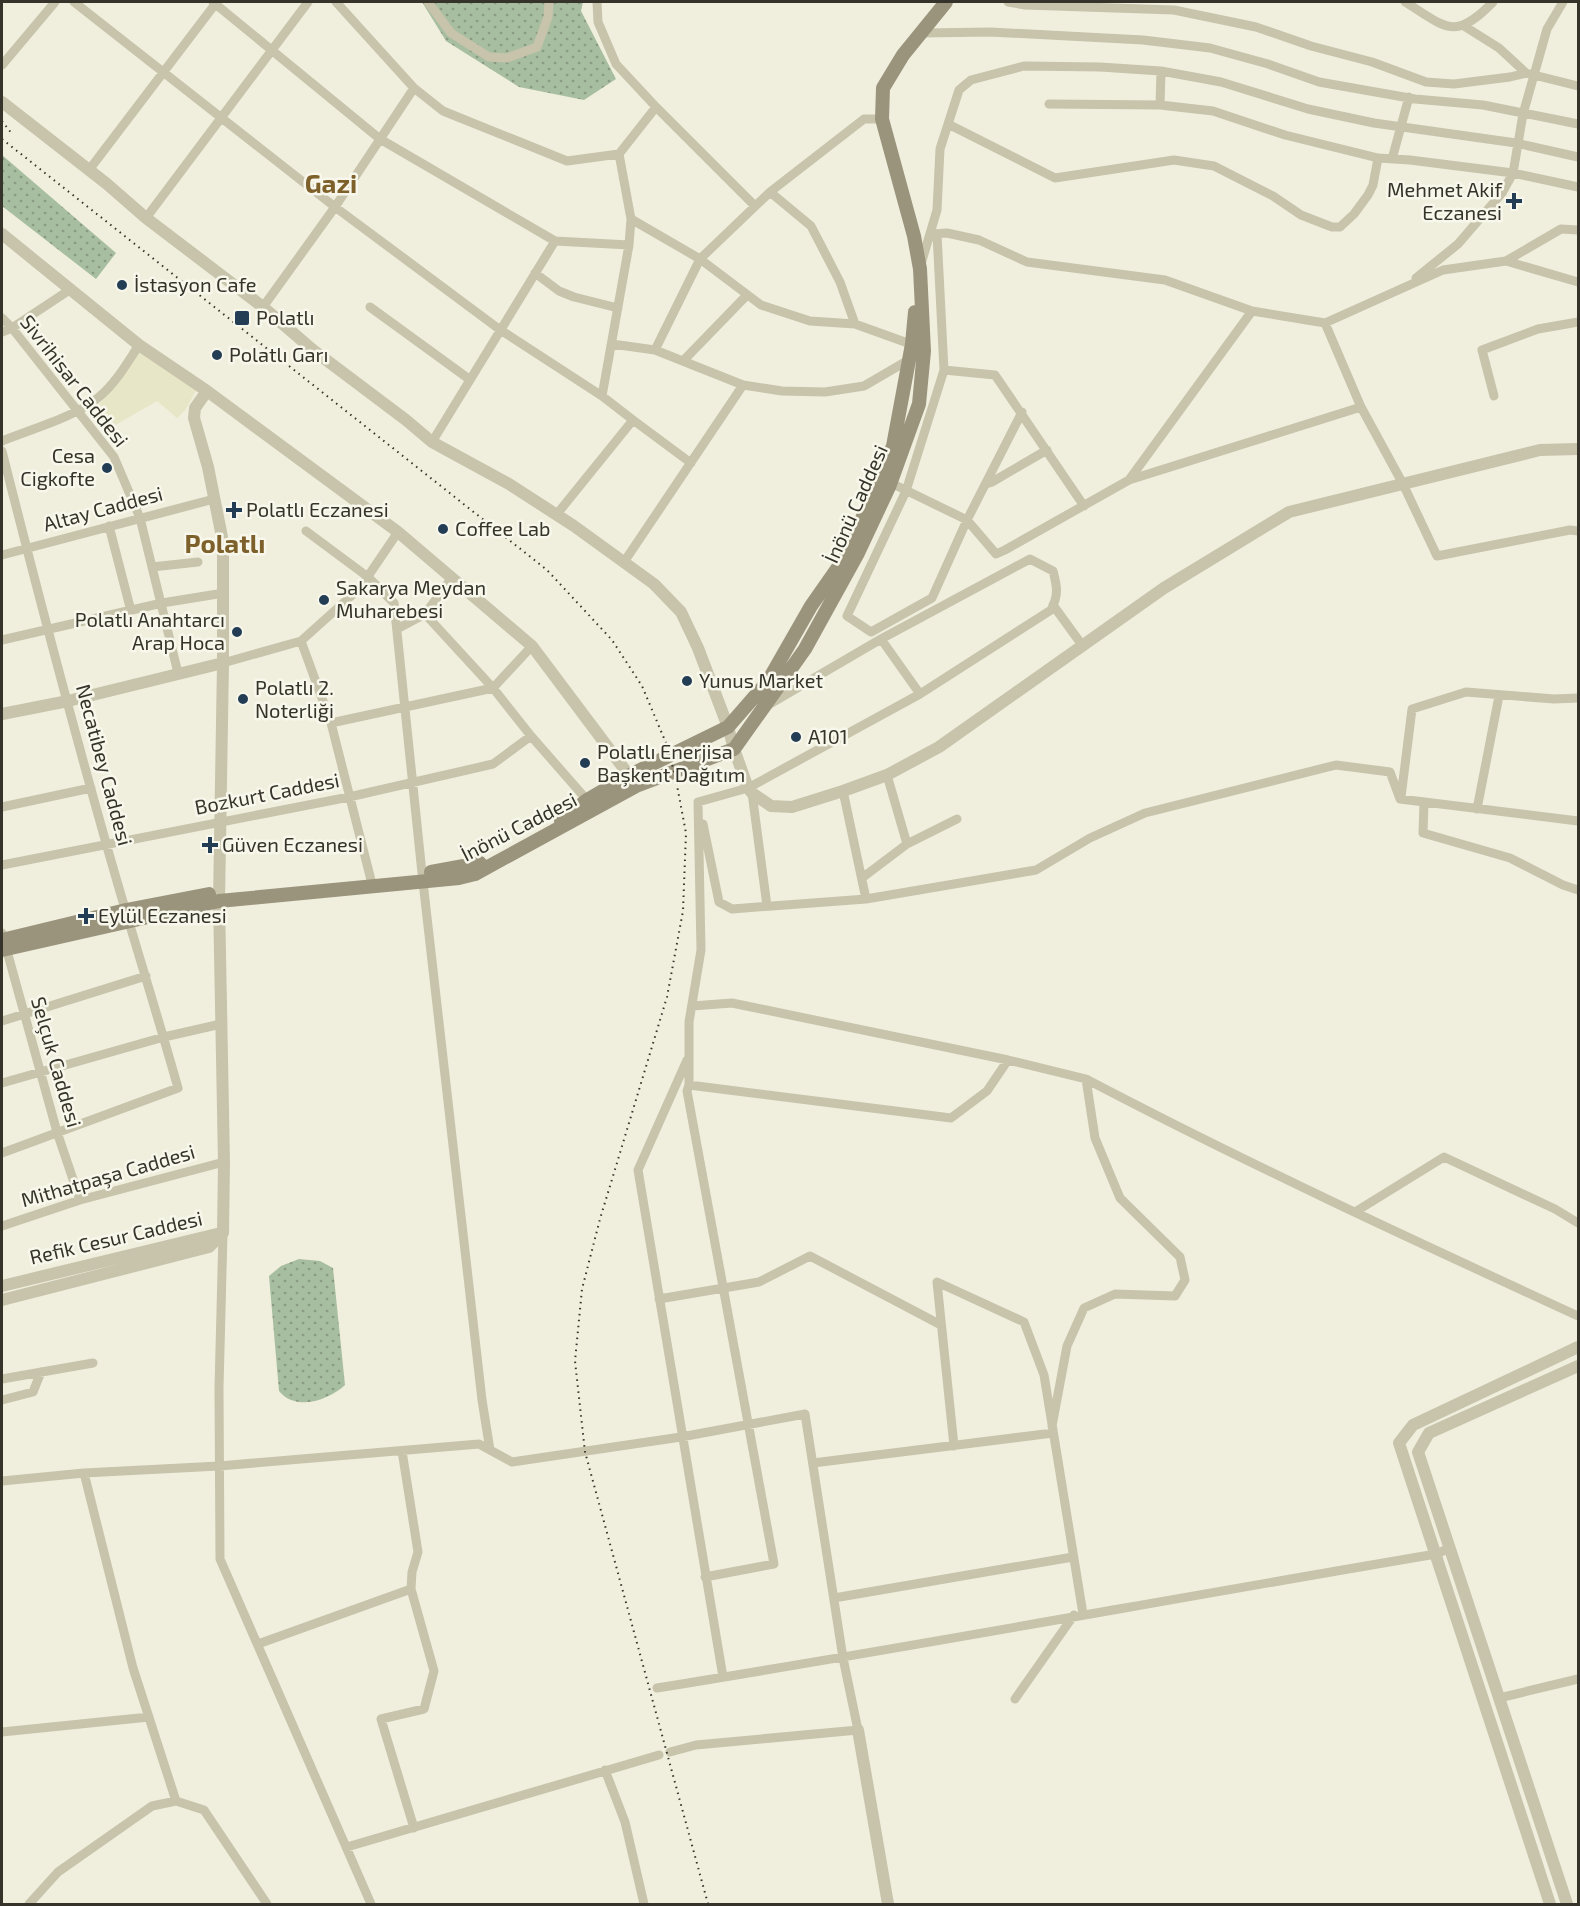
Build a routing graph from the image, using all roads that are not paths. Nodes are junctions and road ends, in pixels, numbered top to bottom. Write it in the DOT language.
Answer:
graph roads {
  1 [pos="55,2"];
  2 [pos="74,2"];
  3 [pos="215,2"];
  4 [pos="308,2"];
  5 [pos="336,2"];
  6 [pos="428,2"];
  7 [pos="549,2"];
  8 [pos="597,2"];
  9 [pos="945,2"];
  10 [pos="1008,2"];
  11 [pos="1405,2"];
  12 [pos="1493,2"];
  13 [pos="1563,2"];
  14 [pos="1464,26"];
  15 [pos="922,33"];
  16 [pos="270,50"];
  17 [pos="2,65"];
  18 [pos="1161,71"];
  19 [pos="164,72"];
  20 [pos="1530,74"];
  21 [pos="1578,86"];
  22 [pos="414,88"];
  23 [pos="1409,98"];
  24 [pos="2,102"];
  25 [pos="1049,104"];
  26 [pos="1160,105"];
  27 [pos="656,107"];
  28 [pos="1523,114"];
  29 [pos="222,117"];
  30 [pos="882,119"];
  31 [pos="948,124"];
  32 [pos="1578,124"];
  33 [pos="1400,127"];
  34 [pos="380,139"];
  35 [pos="1516,143"];
  36 [pos="619,154"];
  37 [pos="1578,157"];
  38 [pos="1378,158"];
  39 [pos="1392,159"];
  40 [pos="89,170"];
  41 [pos="1513,173"];
  42 [pos="1578,187"];
  43 [pos="770,192"];
  44 [pos="755,206"];
  45 [pos="335,207"];
  46 [pos="146,218"];
  47 [pos="631,219"];
  48 [pos="1578,230"];
  49 [pos="2,234"];
  50 [pos="933,234"];
  51 [pos="914,236"];
  52 [pos="555,241"];
  53 [pos="629,245"];
  54 [pos="700,259"];
  55 [pos="1506,261"];
  56 [pos="920,269"];
  57 [pos="535,273"];
  58 [pos="1578,282"];
  59 [pos="1408,285"];
  60 [pos="71,289"];
  61 [pos="747,295"];
  62 [pos="370,307"];
  63 [pos="263,308"];
  64 [pos="618,308"];
  65 [pos="1252,311"];
  66 [pos="2,318"];
  67 [pos="1578,322"];
  68 [pos="1324,323"];
  69 [pos="855,324"];
  70 [pos="12,327"];
  71 [pos="499,329"];
  72 [pos="2,332"];
  73 [pos="612,344"];
  74 [pos="139,345"];
  75 [pos="918,347"];
  76 [pos="655,350"];
  77 [pos="909,360"];
  78 [pos="683,361"];
  79 [pos="944,370"];
  80 [pos="469,379"];
  81 [pos="743,385"];
  82 [pos="207,391"];
  83 [pos="602,396"];
  84 [pos="1494,396"];
  85 [pos="1360,407"];
  86 [pos="78,410"];
  87 [pos="1022,412"];
  88 [pos="633,420"];
  89 [pos="2,441"];
  90 [pos="432,442"];
  91 [pos="1578,448"];
  92 [pos="1047,450"];
  93 [pos="2,451"];
  94 [pos="691,463"];
  95 [pos="1129,480"];
  96 [pos="891,483"];
  97 [pos="986,484"];
  98 [pos="1403,484"];
  99 [pos="906,491"];
  100 [pos="214,499"];
  101 [pos="1084,506"];
  102 [pos="557,514"];
  103 [pos="140,518"];
  104 [pos="967,520"];
  105 [pos="109,526"];
  106 [pos="306,531"];
  107 [pos="1578,531"];
  108 [pos="398,532"];
  109 [pos="1021,542"];
  110 [pos="27,548"];
  111 [pos="2,555"];
  112 [pos="1030,559"];
  113 [pos="198,562"];
  114 [pos="624,562"];
  115 [pos="152,567"];
  116 [pos="368,577"];
  117 [pos="451,579"];
  118 [pos="224,593"];
  119 [pos="162,603"];
  120 [pos="1053,605"];
  121 [pos="131,611"];
  122 [pos="425,614"];
  123 [pos="397,629"];
  124 [pos="47,631"];
  125 [pos="881,639"];
  126 [pos="2,640"];
  127 [pos="301,641"];
  128 [pos="1082,645"];
  129 [pos="532,646"];
  130 [pos="224,663"];
  131 [pos="178,673"];
  132 [pos="493,688"];
  133 [pos="920,694"];
  134 [pos="1499,696"];
  135 [pos="1578,698"];
  136 [pos="68,700"];
  137 [pos="404,707"];
  138 [pos="763,707"];
  139 [pos="2,714"];
  140 [pos="330,723"];
  141 [pos="728,727"];
  142 [pos="531,736"];
  143 [pos="734,749"];
  144 [pos="887,775"];
  145 [pos="633,780"];
  146 [pos="413,783"];
  147 [pos="91,788"];
  148 [pos="750,790"];
  149 [pos="843,791"];
  150 [pos="350,797"];
  151 [pos="1400,799"];
  152 [pos="587,800"];
  153 [pos="698,802"];
  154 [pos="1424,802"];
  155 [pos="2,807"];
  156 [pos="1477,809"];
  157 [pos="957,819"];
  158 [pos="221,821"];
  159 [pos="1578,821"];
  160 [pos="106,844"];
  161 [pos="907,844"];
  162 [pos="2,865"];
  163 [pos="423,878"];
  164 [pos="862,878"];
  165 [pos="372,880"];
  166 [pos="1578,890"];
  167 [pos="220,896"];
  168 [pos="866,899"];
  169 [pos="767,906"];
  170 [pos="128,915"];
  171 [pos="3,942"];
  172 [pos="146,976"];
  173 [pos="692,1006"];
  174 [pos="24,1015"];
  175 [pos="2,1022"];
  176 [pos="221,1024"];
  177 [pos="164,1037"];
  178 [pos="688,1058"];
  179 [pos="1008,1060"];
  180 [pos="40,1071"];
  181 [pos="1086,1079"];
  182 [pos="2,1083"];
  183 [pos="689,1085"];
  184 [pos="57,1132"];
  185 [pos="2,1153"];
  186 [pos="224,1162"];
  187 [pos="80,1200"];
  188 [pos="1355,1212"];
  189 [pos="1578,1223"];
  190 [pos="2,1226"];
  191 [pos="223,1233"];
  192 [pos="2,1286"];
  193 [pos="724,1289"];
  194 [pos="659,1299"];
  195 [pos="2,1300"];
  196 [pos="1578,1316"];
  197 [pos="941,1325"];
  198 [pos="1578,1347"];
  199 [pos="93,1362"];
  200 [pos="1578,1366"];
  201 [pos="41,1372"];
  202 [pos="2,1379"];
  203 [pos="2,1400"];
  204 [pos="747,1425"];
  205 [pos="1052,1430"];
  206 [pos="681,1437"];
  207 [pos="954,1446"];
  208 [pos="490,1450"];
  209 [pos="402,1451"];
  210 [pos="813,1463"];
  211 [pos="219,1466"];
  212 [pos="84,1473"];
  213 [pos="2,1481"];
  214 [pos="1450,1548"];
  215 [pos="1436,1554"];
  216 [pos="1073,1557"];
  217 [pos="705,1577"];
  218 [pos="411,1589"];
  219 [pos="834,1598"];
  220 [pos="1078,1615"];
  221 [pos="258,1644"];
  222 [pos="843,1658"];
  223 [pos="723,1677"];
  224 [pos="1578,1679"];
  225 [pos="657,1688"];
  226 [pos="1499,1698"];
  227 [pos="1015,1699"];
  228 [pos="149,1717"];
  229 [pos="858,1730"];
  230 [pos="2,1732"];
  231 [pos="670,1752"];
  232 [pos="659,1755"];
  233 [pos="605,1770"];
  234 [pos="176,1800"];
  235 [pos="414,1828"];
  236 [pos="347,1847"];
  237 [pos="29,1905"];
  238 [pos="267,1905"];
  239 [pos="371,1905"];
  240 [pos="644,1905"];
  241 [pos="888,1905"];
  242 [pos="1550,1905"];
  243 [pos="1567,1905"];
  1 -- 17 [label="street"];
  2 -- 19 [label="street"];
  3 -- 16 [label="street"];
  3 -- 19 [label="street"];
  4 -- 16 [label="street"];
  5 -- 22 [label="street"];
  6 -- 7 [label="street"];
  8 -- 27 [label="street"];
  9 -- 15 [label="main road, İnönü Caddesi"];
  10 -- 20 [label="street"];
  11 -- 14 [label="street"];
  12 -- 14 [label="street"];
  13 -- 20 [label="street"];
  14 -- 20 [label="street"];
  15 -- 23 [label="street"];
  15 -- 30 [label="main road, İnönü Caddesi"];
  16 -- 29 [label="street"];
  16 -- 34 [label="street"];
  18 -- 26 [label="street"];
  18 -- 31 [label="street"];
  18 -- 33 [label="street"];
  19 -- 29 [label="street"];
  19 -- 40 [label="street"];
  20 -- 21 [label="street"];
  20 -- 28 [label="street"];
  22 -- 34 [label="street"];
  22 -- 36 [label="street"];
  23 -- 28 [label="street"];
  23 -- 33 [label="street"];
  24 -- 40 [label="street"];
  25 -- 26 [label="street"];
  26 -- 38 [label="street"];
  27 -- 36 [label="street"];
  27 -- 44 [label="street"];
  28 -- 32 [label="street"];
  28 -- 35 [label="street"];
  29 -- 45 [label="street"];
  29 -- 46 [label="street"];
  30 -- 43 [label="street"];
  30 -- 51 [label="main road, İnönü Caddesi"];
  31 -- 38 [label="street"];
  31 -- 50 [label="street"];
  33 -- 35 [label="street"];
  33 -- 39 [label="street"];
  34 -- 45 [label="street"];
  34 -- 52 [label="street"];
  35 -- 37 [label="street"];
  35 -- 41 [label="street"];
  36 -- 47 [label="street"];
  38 -- 39 [label="street"];
  39 -- 41 [label="street"];
  40 -- 46 [label="street"];
  41 -- 42 [label="street"];
  41 -- 59 [label="street"];
  43 -- 44 [label="street"];
  43 -- 69 [label="street"];
  44 -- 54 [label="street"];
  45 -- 63 [label="street"];
  45 -- 71 [label="street"];
  46 -- 63 [label="street"];
  47 -- 53 [label="street"];
  47 -- 54 [label="street"];
  48 -- 55 [label="street"];
  49 -- 60 [label="street"];
  50 -- 51 [label="street"];
  50 -- 56 [label="street"];
  50 -- 65 [label="street"];
  50 -- 79 [label="street"];
  51 -- 56 [label="main road, İnönü Caddesi"];
  52 -- 53 [label="street"];
  52 -- 57 [label="street"];
  53 -- 64 [label="street"];
  54 -- 61 [label="street"];
  54 -- 76 [label="street"];
  55 -- 58 [label="street"];
  55 -- 59 [label="street"];
  56 -- 75 [label="main road, İnönü Caddesi"];
  57 -- 64 [label="street"];
  57 -- 71 [label="street"];
  59 -- 68 [label="street"];
  60 -- 70 [label="street"];
  60 -- 74 [label="street"];
  61 -- 69 [label="street"];
  61 -- 78 [label="street"];
  62 -- 80 [label="street"];
  63 -- 90 [label="street"];
  64 -- 73 [label="street"];
  65 -- 68 [label="street"];
  65 -- 95 [label="street"];
  66 -- 70 [label="street, Sivrihisar Caddesi"];
  67 -- 84 [label="street"];
  68 -- 85 [label="street"];
  69 -- 75 [label="street"];
  70 -- 72 [label="street"];
  70 -- 86 [label="street, Sivrihisar Caddesi"];
  71 -- 80 [label="street"];
  71 -- 83 [label="street"];
  73 -- 76 [label="street"];
  73 -- 83 [label="street"];
  74 -- 82 [label="street"];
  74 -- 86 [label="street"];
  75 -- 77 [label="main road, İnönü Caddesi"];
  75 -- 96 [label="main road, İnönü Caddesi"];
  76 -- 78 [label="street"];
  77 -- 81 [label="street"];
  77 -- 141 [label="main road, İnönü Caddesi"];
  78 -- 81 [label="street"];
  79 -- 87 [label="street"];
  79 -- 99 [label="street"];
  80 -- 90 [label="street"];
  81 -- 94 [label="street"];
  82 -- 100 [label="street"];
  82 -- 108 [label="street"];
  83 -- 88 [label="street"];
  85 -- 95 [label="street"];
  85 -- 98 [label="street"];
  86 -- 89 [label="street"];
  86 -- 103 [label="street, Sivrihisar Caddesi"];
  87 -- 92 [label="street"];
  87 -- 97 [label="street"];
  88 -- 94 [label="street"];
  88 -- 102 [label="street"];
  90 -- 102 [label="street"];
  91 -- 98 [label="street"];
  92 -- 97 [label="street"];
  92 -- 101 [label="street"];
  93 -- 110 [label="street, Necatibey Caddesi"];
  94 -- 114 [label="street"];
  95 -- 101 [label="street"];
  96 -- 99 [label="street"];
  96 -- 138 [label="main road, İnönü Caddesi"];
  97 -- 104 [label="street"];
  98 -- 107 [label="street"];
  98 -- 128 [label="street"];
  99 -- 104 [label="street"];
  99 -- 104 [label="street"];
  100 -- 103 [label="street, Altay Caddesi"];
  100 -- 118 [label="street"];
  101 -- 109 [label="street"];
  102 -- 114 [label="street"];
  103 -- 105 [label="street, Altay Caddesi"];
  103 -- 115 [label="street, Sivrihisar Caddesi"];
  104 -- 109 [label="street"];
  105 -- 110 [label="street, Altay Caddesi"];
  105 -- 121 [label="street"];
  106 -- 116 [label="street"];
  108 -- 116 [label="street"];
  108 -- 117 [label="street"];
  109 -- 112 [label="street"];
  110 -- 111 [label="street, Altay Caddesi"];
  110 -- 124 [label="street, Necatibey Caddesi"];
  112 -- 120 [label="street"];
  112 -- 125 [label="street"];
  113 -- 115 [label="street"];
  114 -- 141 [label="street"];
  115 -- 119 [label="street, Sivrihisar Caddesi"];
  116 -- 123 [label="street"];
  116 -- 127 [label="street"];
  117 -- 122 [label="street"];
  117 -- 129 [label="street"];
  118 -- 119 [label="street"];
  118 -- 130 [label="street"];
  119 -- 121 [label="street"];
  119 -- 131 [label="street, Sivrihisar Caddesi"];
  120 -- 128 [label="street"];
  120 -- 133 [label="street"];
  121 -- 124 [label="street"];
  122 -- 123 [label="street"];
  122 -- 132 [label="street"];
  123 -- 137 [label="street"];
  124 -- 126 [label="street"];
  124 -- 136 [label="street, Necatibey Caddesi"];
  125 -- 133 [label="street"];
  125 -- 138 [label="street"];
  127 -- 130 [label="street"];
  127 -- 140 [label="street"];
  128 -- 144 [label="street"];
  129 -- 132 [label="street"];
  129 -- 145 [label="street"];
  130 -- 131 [label="street"];
  130 -- 158 [label="street"];
  131 -- 136 [label="street"];
  132 -- 137 [label="street"];
  132 -- 142 [label="street"];
  133 -- 148 [label="street"];
  134 -- 135 [label="street"];
  134 -- 151 [label="street"];
  134 -- 156 [label="street"];
  136 -- 139 [label="street"];
  136 -- 147 [label="street, Necatibey Caddesi"];
  137 -- 140 [label="street"];
  137 -- 146 [label="street"];
  138 -- 143 [label="main road, İnönü Caddesi"];
  140 -- 150 [label="street"];
  141 -- 143 [label="street"];
  141 -- 145 [label="main road, İnönü Caddesi"];
  142 -- 146 [label="street, Bozkurt Caddesi"];
  142 -- 152 [label="street"];
  143 -- 145 [label="main road, İnönü Caddesi"];
  143 -- 148 [label="street"];
  144 -- 149 [label="street"];
  144 -- 161 [label="street"];
  145 -- 152 [label="main road, İnönü Caddesi"];
  145 -- 163 [label="main road, İnönü Caddesi"];
  146 -- 150 [label="street, Bozkurt Caddesi"];
  146 -- 163 [label="street"];
  147 -- 155 [label="street"];
  147 -- 160 [label="street, Necatibey Caddesi"];
  148 -- 149 [label="street"];
  148 -- 153 [label="street"];
  148 -- 169 [label="street"];
  149 -- 164 [label="street"];
  150 -- 158 [label="street, Bozkurt Caddesi"];
  150 -- 165 [label="street"];
  151 -- 154 [label="street"];
  151 -- 168 [label="street"];
  152 -- 163 [label="main road, İnönü Caddesi"];
  153 -- 169 [label="street"];
  153 -- 173 [label="street"];
  154 -- 156 [label="street"];
  154 -- 166 [label="street"];
  156 -- 159 [label="street"];
  157 -- 161 [label="street"];
  158 -- 160 [label="street, Bozkurt Caddesi"];
  158 -- 167 [label="street"];
  160 -- 162 [label="street, Bozkurt Caddesi"];
  160 -- 170 [label="street, Necatibey Caddesi"];
  161 -- 164 [label="street"];
  163 -- 165 [label="main road, İnönü Caddesi"];
  163 -- 167 [label="main road, İnönü Caddesi"];
  163 -- 208 [label="street"];
  164 -- 168 [label="street"];
  165 -- 167 [label="main road, İnönü Caddesi"];
  167 -- 170 [label="main road, İnönü Caddesi"];
  167 -- 176 [label="street"];
  168 -- 169 [label="street"];
  170 -- 171 [label="main road, İnönü Caddesi"];
  170 -- 172 [label="street, Necatibey Caddesi"];
  171 -- 174 [label="street, Selçuk Caddesi"];
  172 -- 174 [label="street"];
  172 -- 177 [label="street, Necatibey Caddesi"];
  173 -- 178 [label="street"];
  173 -- 179 [label="street"];
  174 -- 175 [label="street"];
  174 -- 180 [label="street, Selçuk Caddesi"];
  176 -- 177 [label="street"];
  176 -- 186 [label="street"];
  177 -- 180 [label="street"];
  177 -- 184 [label="street, Necatibey Caddesi"];
  178 -- 183 [label="street"];
  178 -- 194 [label="street"];
  179 -- 181 [label="street"];
  179 -- 183 [label="street"];
  180 -- 182 [label="street"];
  180 -- 184 [label="street, Selçuk Caddesi"];
  181 -- 188 [label="street"];
  181 -- 205 [label="street"];
  183 -- 193 [label="street"];
  184 -- 185 [label="street"];
  184 -- 187 [label="street, Selçuk Caddesi"];
  186 -- 187 [label="street, Mithatpaşa Caddesi"];
  186 -- 191 [label="street"];
  187 -- 190 [label="street, Mithatpaşa Caddesi"];
  188 -- 189 [label="street"];
  188 -- 196 [label="street"];
  191 -- 192 [label="street, Refik Cesur Caddesi"];
  191 -- 195 [label="street, Refik Cesur Caddesi"];
  191 -- 211 [label="street"];
  193 -- 194 [label="street"];
  193 -- 197 [label="street"];
  193 -- 204 [label="street"];
  194 -- 206 [label="street"];
  197 -- 205 [label="street"];
  197 -- 207 [label="street"];
  198 -- 215 [label="street"];
  199 -- 201 [label="street"];
  200 -- 214 [label="street"];
  201 -- 202 [label="street"];
  201 -- 203 [label="street"];
  204 -- 206 [label="street"];
  204 -- 210 [label="street"];
  204 -- 217 [label="street"];
  205 -- 207 [label="street"];
  205 -- 216 [label="street"];
  206 -- 208 [label="street"];
  206 -- 217 [label="street"];
  207 -- 210 [label="street"];
  208 -- 209 [label="street"];
  209 -- 211 [label="street"];
  209 -- 218 [label="street"];
  210 -- 219 [label="street"];
  211 -- 212 [label="street"];
  211 -- 221 [label="street"];
  212 -- 213 [label="street"];
  212 -- 228 [label="street"];
  214 -- 215 [label="street"];
  214 -- 226 [label="street"];
  215 -- 220 [label="street"];
  215 -- 242 [label="street"];
  216 -- 219 [label="street"];
  216 -- 220 [label="street"];
  217 -- 223 [label="street"];
  218 -- 221 [label="street"];
  218 -- 235 [label="street"];
  219 -- 222 [label="street"];
  220 -- 222 [label="street"];
  220 -- 227 [label="street"];
  221 -- 236 [label="street"];
  222 -- 223 [label="street"];
  222 -- 229 [label="street"];
  223 -- 225 [label="street"];
  224 -- 226 [label="street"];
  226 -- 243 [label="street"];
  228 -- 230 [label="street"];
  228 -- 234 [label="street"];
  229 -- 231 [label="street"];
  229 -- 241 [label="street"];
  232 -- 233 [label="street"];
  233 -- 235 [label="street"];
  233 -- 240 [label="street"];
  234 -- 237 [label="street"];
  234 -- 238 [label="street"];
  235 -- 236 [label="street"];
  236 -- 239 [label="street"];
}
